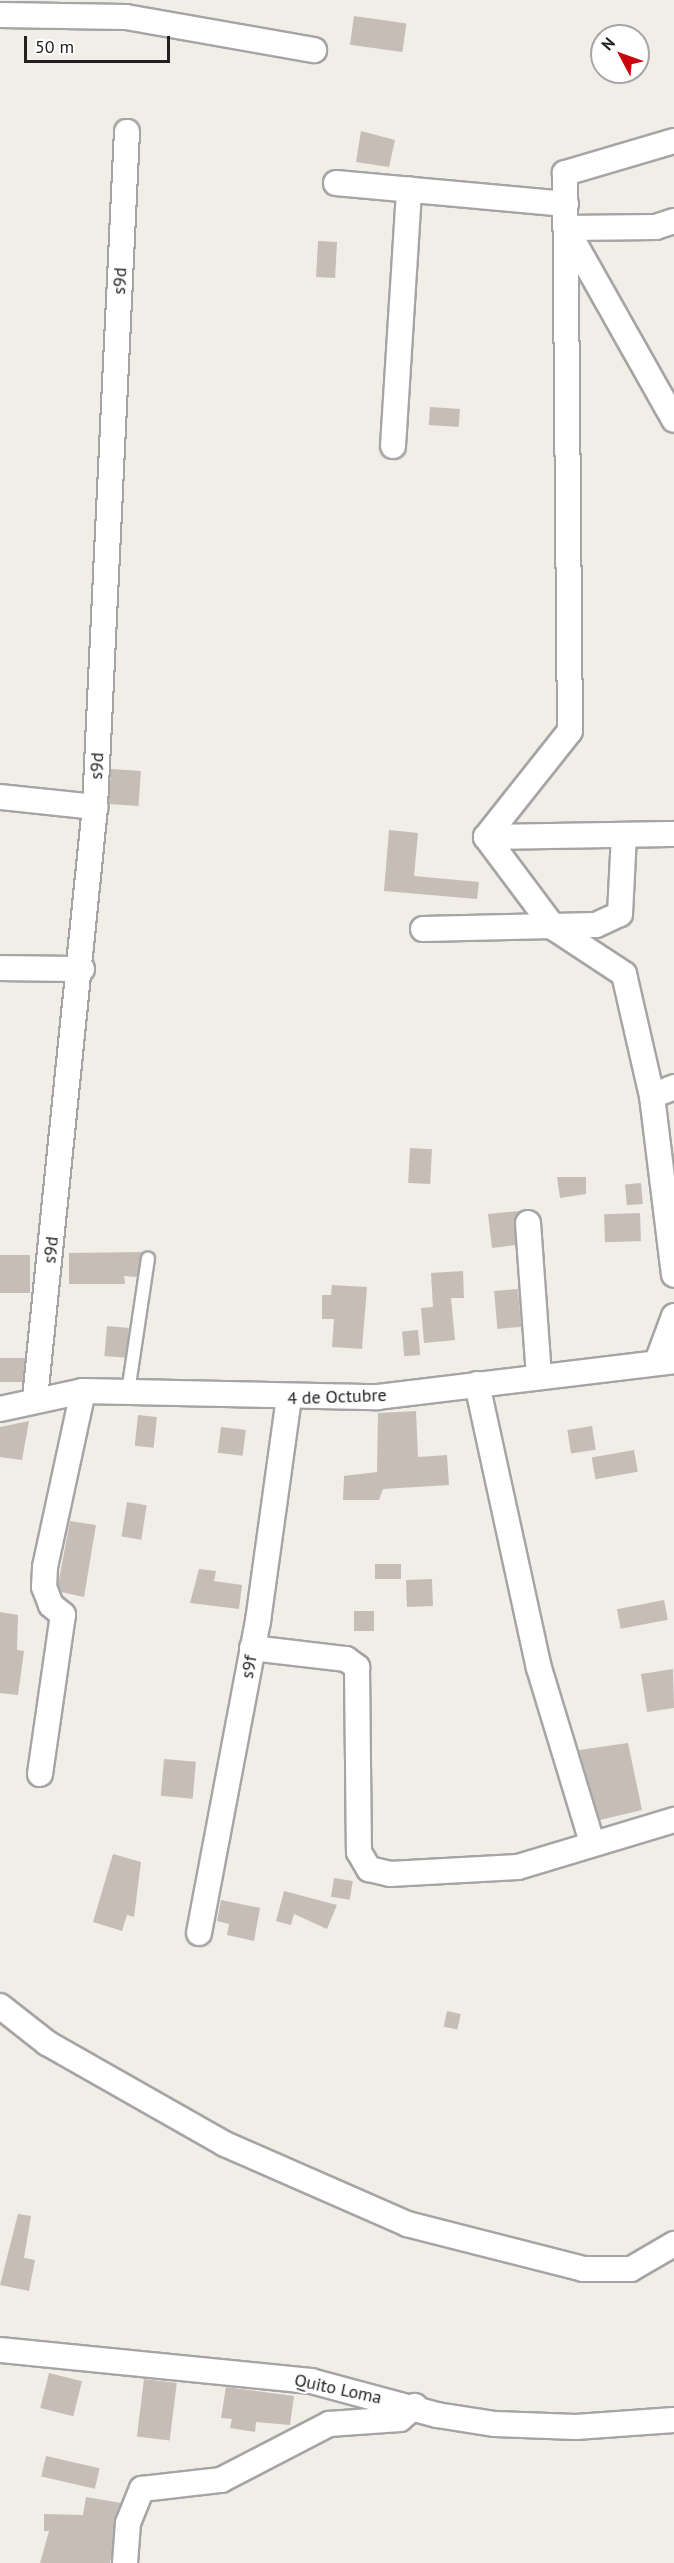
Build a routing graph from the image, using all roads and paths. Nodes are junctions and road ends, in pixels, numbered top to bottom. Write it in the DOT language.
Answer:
graph roads {
  1 [pos="0,15"];
  2 [pos="314,50"];
  3 [pos="127,132"];
  4 [pos="674,141"];
  5 [pos="336,183"];
  6 [pos="409,189"];
  7 [pos="566,204"];
  8 [pos="674,221"];
  9 [pos="566,228"];
  10 [pos="674,420"];
  11 [pos="393,446"];
  12 [pos="0,797"];
  13 [pos="95,807"];
  14 [pos="674,834"];
  15 [pos="624,835"];
  16 [pos="486,837"];
  17 [pos="554,928"];
  18 [pos="423,929"];
  19 [pos="0,968"];
  20 [pos="82,969"];
  21 [pos="663,1092"];
  22 [pos="664,1142"];
  23 [pos="528,1223"];
  24 [pos="148,1258"];
  25 [pos="674,1275"];
  26 [pos="674,1316"];
  27 [pos="666,1362"];
  28 [pos="539,1375"];
  29 [pos="477,1384"];
  30 [pos="84,1391"];
  31 [pos="128,1392"];
  32 [pos="35,1398"];
  33 [pos="290,1399"];
  34 [pos="0,1409"];
  35 [pos="252,1648"];
  36 [pos="40,1774"];
  37 [pos="674,1820"];
  38 [pos="592,1842"];
  39 [pos="199,1933"];
  40 [pos="0,2006"];
  41 [pos="674,2244"];
  42 [pos="0,2350"];
  43 [pos="415,2406"];
  44 [pos="674,2420"];
  45 [pos="124,2563"];
  1 -- 2 [label="street"];
  3 -- 13 [label="street, s9d"];
  4 -- 7 [label="street"];
  5 -- 6 [label="street"];
  6 -- 7 [label="street"];
  6 -- 11 [label="street"];
  7 -- 9 [label="street"];
  8 -- 9 [label="street"];
  9 -- 10 [label="street"];
  9 -- 16 [label="street"];
  12 -- 13 [label="street"];
  13 -- 20 [label="street, s9d"];
  14 -- 15 [label="street"];
  15 -- 16 [label="street"];
  15 -- 17 [label="street"];
  16 -- 17 [label="street"];
  17 -- 18 [label="street"];
  17 -- 21 [label="street"];
  19 -- 20 [label="street"];
  20 -- 32 [label="street, s9d"];
  21 -- 22 [label="street"];
  22 -- 25 [label="street"];
  23 -- 28 [label="street"];
  24 -- 31 [label="lane"];
  26 -- 27 [label="street"];
  27 -- 28 [label="street, 4 de Octubre"];
  28 -- 29 [label="street, 4 de Octubre"];
  29 -- 33 [label="street, 4 de Octubre"];
  29 -- 38 [label="street"];
  30 -- 31 [label="street, 4 de Octubre"];
  30 -- 32 [label="street, 4 de Octubre"];
  30 -- 36 [label="street"];
  31 -- 33 [label="street, 4 de Octubre"];
  32 -- 34 [label="street, 4 de Octubre"];
  33 -- 35 [label="street, s9f"];
  35 -- 38 [label="street"];
  35 -- 39 [label="street, s9f"];
  37 -- 38 [label="street"];
  40 -- 41 [label="street"];
  42 -- 43 [label="street, Quito Loma"];
  43 -- 44 [label="street, Quito Loma"];
  43 -- 45 [label="street"];
}
